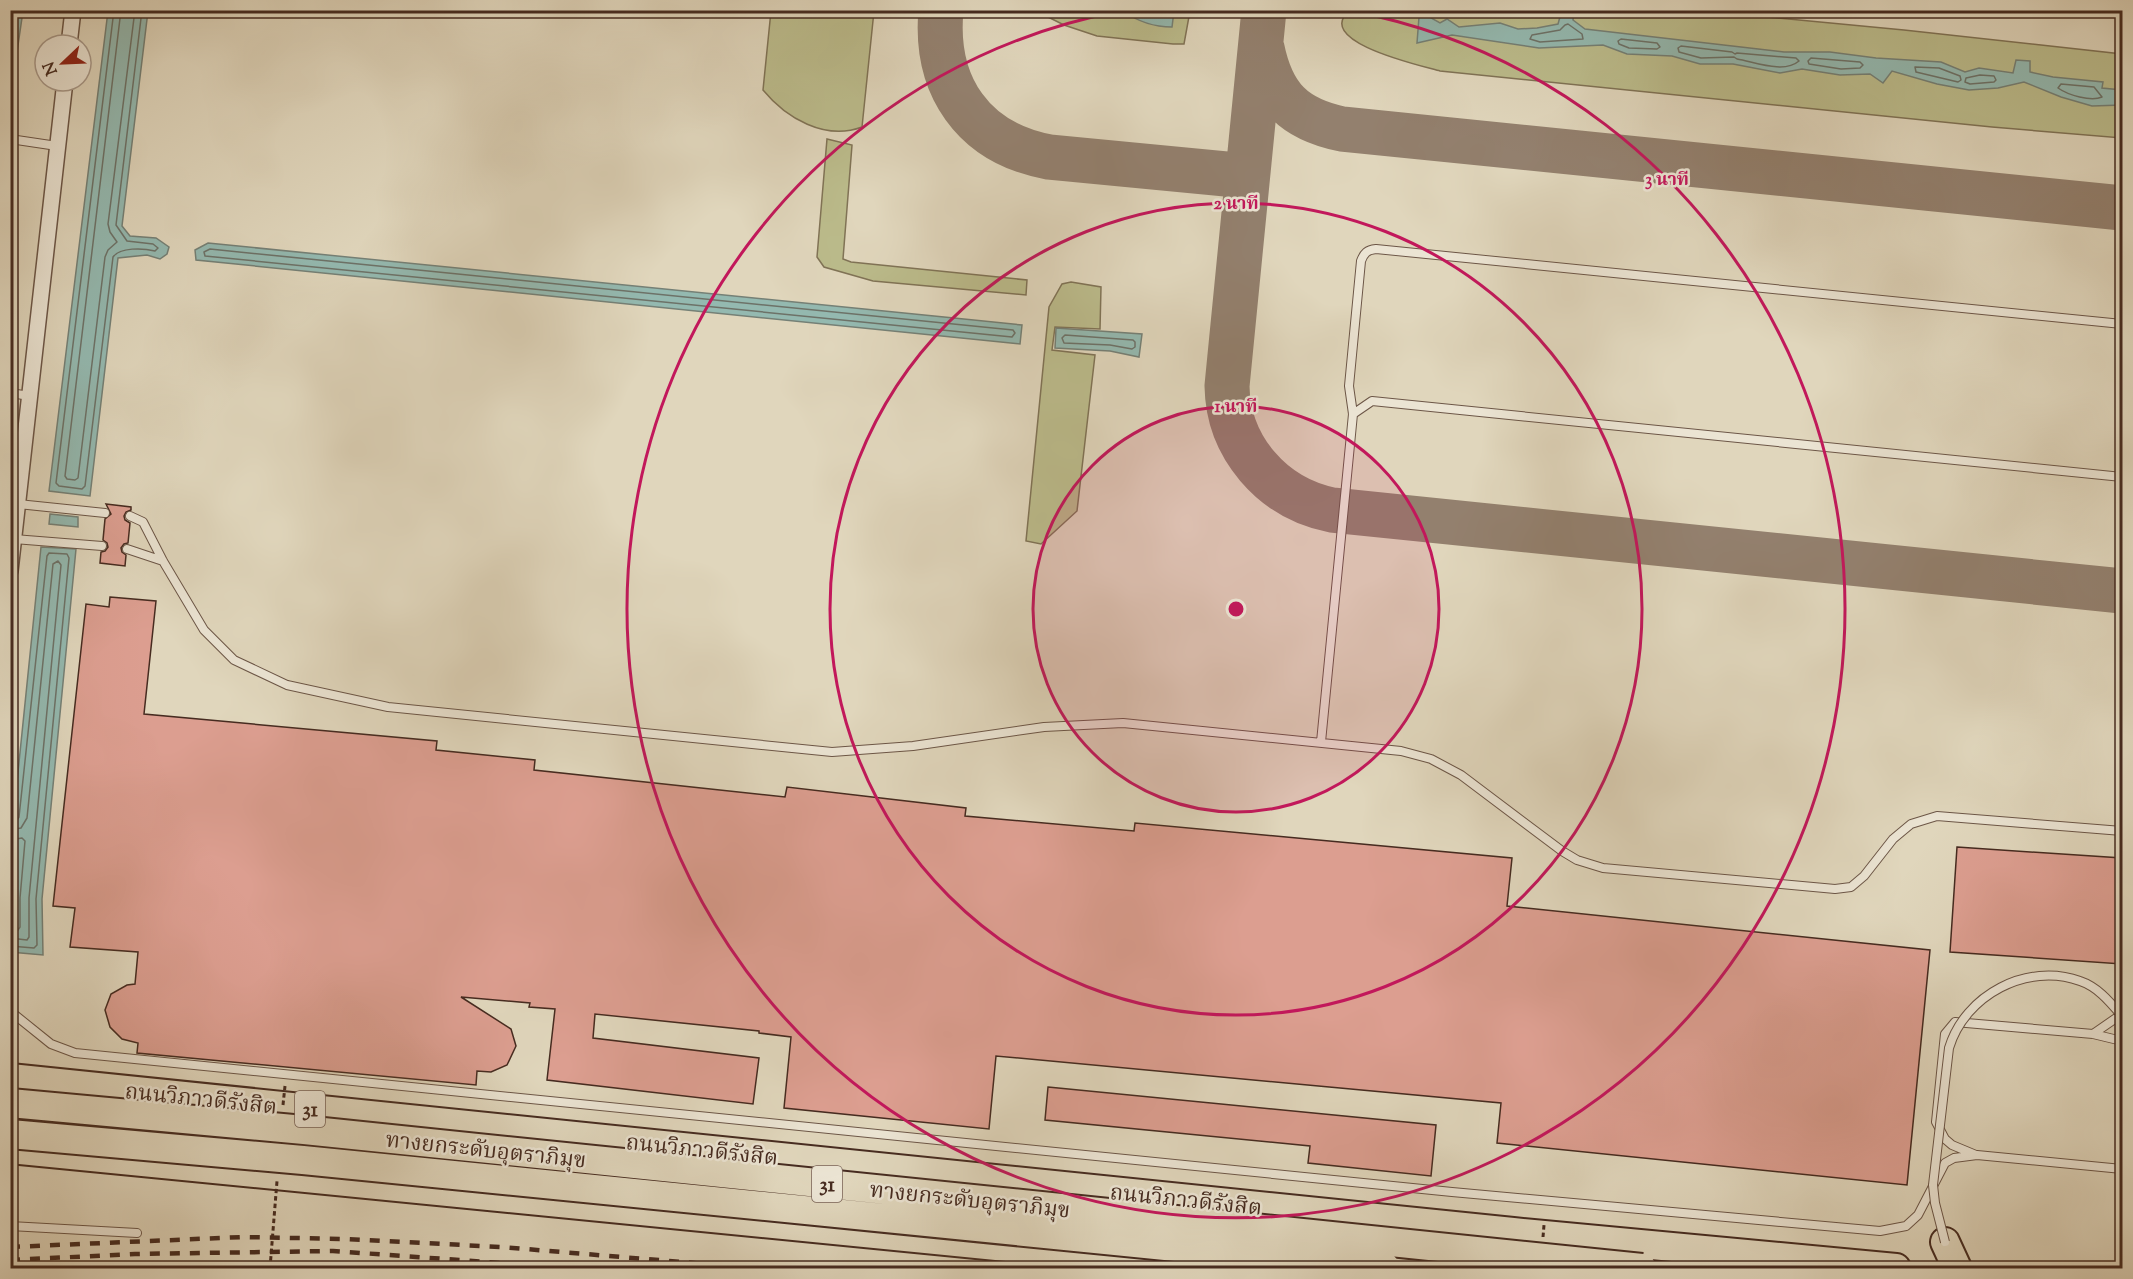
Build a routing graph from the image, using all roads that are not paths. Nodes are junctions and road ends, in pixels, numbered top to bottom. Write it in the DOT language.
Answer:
graph roads {
  1 [pos="73,10"];
  2 [pos="70,33"];
  3 [pos="63,93"];
  4 [pos="10,139"];
  5 [pos="57,146"];
  6 [pos="2122,324"];
  7 [pos="19,395"];
  8 [pos="1353,414"];
  9 [pos="2122,477"];
  10 [pos="18,504"];
  11 [pos="105,513"];
  12 [pos="130,516"];
  13 [pos="13,536"];
  14 [pos="102,546"];
  15 [pos="127,549"];
  16 [pos="163,561"];
  17 [pos="10,571"];
  18 [pos="1322,742"];
  19 [pos="2122,831"];
  20 [pos="10,1011"];
  21 [pos="2122,1015"];
  22 [pos="2093,1034"];
  23 [pos="2122,1041"];
  24 [pos="10,1078"];
  25 [pos="10,1103"];
  26 [pos="10,1134"];
  27 [pos="10,1149"];
  28 [pos="1977,1155"];
  29 [pos="2122,1169"];
  30 [pos="10,1226"];
  31 [pos="137,1233"];
  32 [pos="1945,1242"];
  33 [pos="1220,1269"];
  34 [pos="1386,1269"];
  35 [pos="1642,1269"];
  36 [pos="1896,1269"];
  37 [pos="1957,1269"];
  1 -- 2 [label="street"];
  3 -- 5 [label="street"];
  4 -- 5 [label="lane"];
  5 -- 7 [label="street"];
  6 -- 8 [label="lane"];
  7 -- 10 [label="street"];
  8 -- 9 [label="lane"];
  8 -- 18 [label="lane"];
  10 -- 11 [label="lane"];
  10 -- 13 [label="street"];
  12 -- 16 [label="lane"];
  13 -- 14 [label="lane"];
  13 -- 17 [label="street"];
  15 -- 16 [label="lane"];
  16 -- 18 [label="lane"];
  18 -- 19 [label="lane"];
  20 -- 28 [label="lane"];
  21 -- 22 [label="lane"];
  21 -- 32 [label="lane, bridge"];
  22 -- 23 [label="lane"];
  22 -- 28 [label="lane"];
  24 -- 36 [label="highway, ถนนวิภาวดีรังสิต / 31"];
  25 -- 35 [label="highway, ทางยกระดับอุตราภิมุข / 31, bridge"];
  26 -- 34 [label="highway, ทางยกระดับอุตราภิมุข / 31, bridge"];
  27 -- 33 [label="highway, 31"];
  28 -- 29 [label="lane"];
  30 -- 31 [label="lane"];
  32 -- 37 [label="highway"];
}
